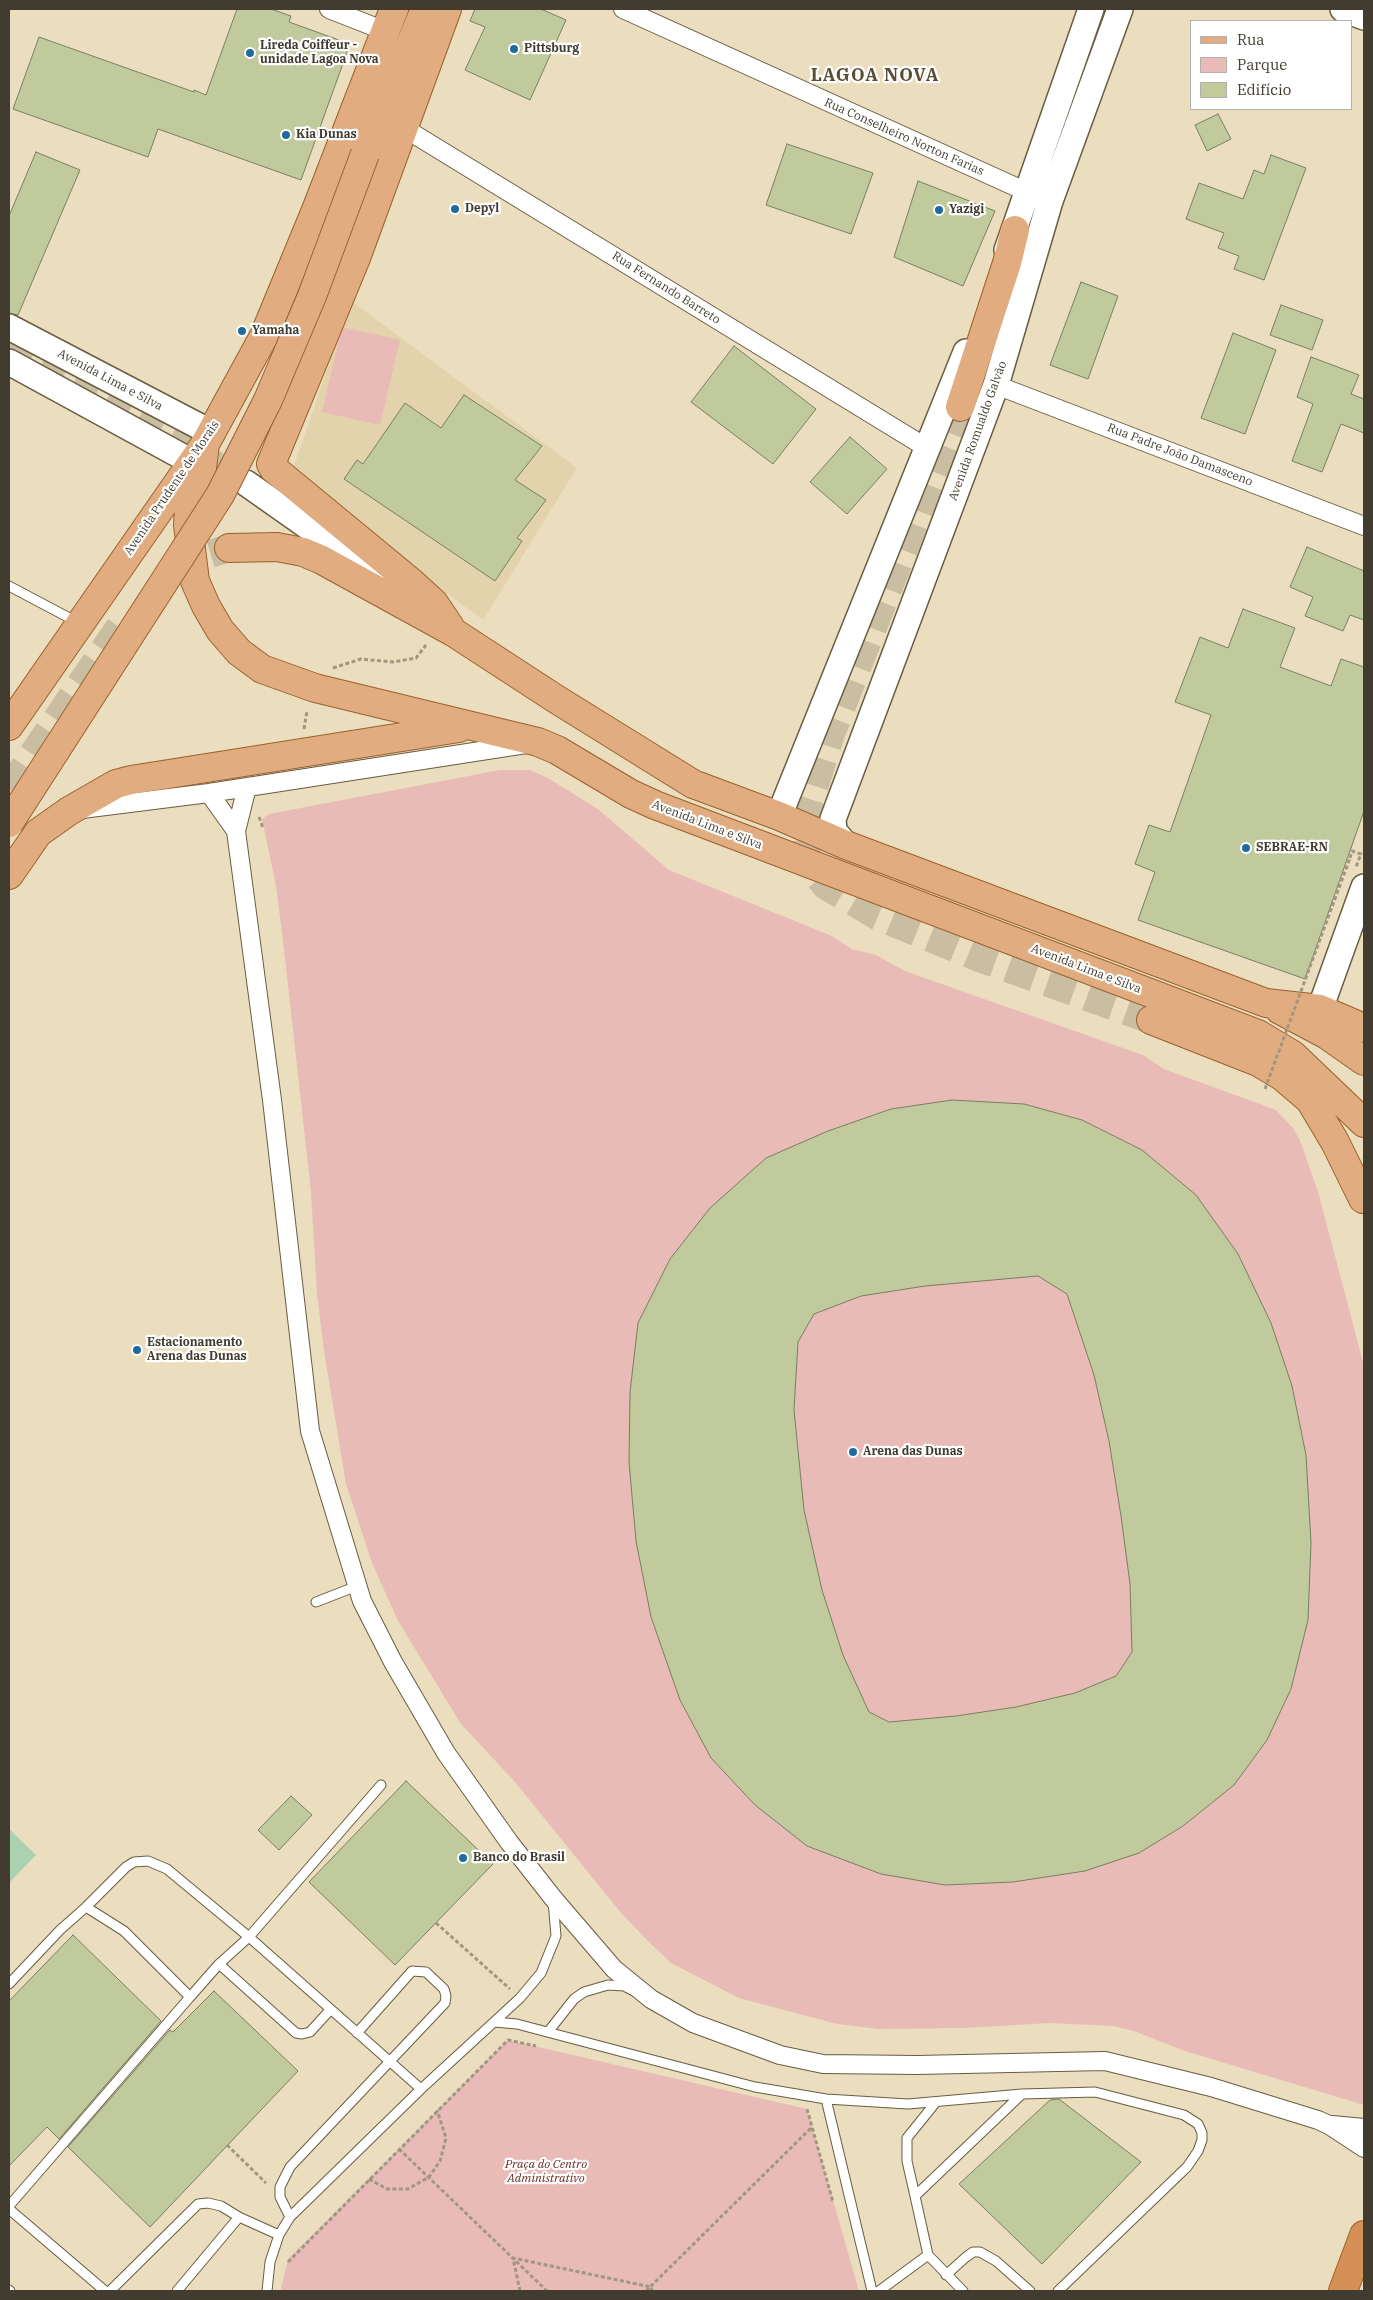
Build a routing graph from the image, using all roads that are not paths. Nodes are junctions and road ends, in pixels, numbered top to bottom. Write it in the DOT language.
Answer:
graph roads {
  1 [pos="329,9"];
  2 [pos="425,9"];
  3 [pos="447,9"];
  4 [pos="623,9"];
  5 [pos="1091,9"];
  6 [pos="1120,9"];
  7 [pos="1343,9"];
  8 [pos="1364,17"];
  9 [pos="389,20"];
  10 [pos="404,128"];
  11 [pos="1027,193"];
  12 [pos="1050,201"];
  13 [pos="1015,230"];
  14 [pos="9,327"];
  15 [pos="9,362"];
  16 [pos="996,385"];
  17 [pos="960,407"];
  18 [pos="203,446"];
  19 [pos="927,448"];
  20 [pos="246,483"];
  21 [pos="1364,526"];
  22 [pos="229,548"];
  23 [pos="9,586"];
  24 [pos="79,624"];
  25 [pos="454,632"];
  26 [pos="9,726"];
  27 [pos="470,726"];
  28 [pos="538,742"];
  29 [pos="247,787"];
  30 [pos="208,793"];
  31 [pos="69,811"];
  32 [pos="779,816"];
  33 [pos="9,823"];
  34 [pos="236,831"];
  35 [pos="846,845"];
  36 [pos="9,875"];
  37 [pos="1364,887"];
  38 [pos="1266,1003"];
  39 [pos="1320,1009"];
  40 [pos="1151,1020"];
  41 [pos="1364,1028"];
  42 [pos="1364,1061"];
  43 [pos="1337,1095"];
  44 [pos="1364,1123"];
  45 [pos="1363,1202"];
  46 [pos="357,1586"];
  47 [pos="316,1602"];
  48 [pos="381,1785"];
  49 [pos="553,1898"];
  50 [pos="86,1907"];
  51 [pos="249,1937"];
  52 [pos="219,1964"];
  53 [pos="9,1984"];
  54 [pos="190,1996"];
  55 [pos="651,1999"];
  56 [pos="330,2010"];
  57 [pos="494,2022"];
  58 [pos="548,2032"];
  59 [pos="357,2033"];
  60 [pos="389,2062"];
  61 [pos="421,2089"];
  62 [pos="1022,2094"];
  63 [pos="826,2099"];
  64 [pos="936,2102"];
  65 [pos="1330,2125"];
  66 [pos="1359,2126"];
  67 [pos="1364,2148"];
  68 [pos="915,2196"];
  69 [pos="9,2208"];
  70 [pos="239,2217"];
  71 [pos="290,2217"];
  72 [pos="279,2236"];
  73 [pos="1364,2236"];
  74 [pos="928,2255"];
  75 [pos="946,2275"];
  76 [pos="105,2291"];
  77 [pos="110,2291"];
  78 [pos="178,2291"];
  79 [pos="267,2291"];
  80 [pos="872,2291"];
  81 [pos="879,2291"];
  82 [pos="963,2291"];
  83 [pos="1030,2291"];
  84 [pos="1058,2291"];
  85 [pos="1343,2291"];
  1 -- 9 [label="street"];
  2 -- 33 [label="main road, bridge"];
  3 -- 10 [label="main road"];
  4 -- 11 [label="street, Rua Conselheiro Norton Farias"];
  5 -- 11 [label="main road"];
  6 -- 12 [label="main road, Avenida Romualdo Galvão"];
  7 -- 8 [label="main road"];
  9 -- 18 [label="main road, Avenida Prudente de Morais"];
  10 -- 19 [label="street, Rua Fernando Barreto"];
  10 -- 25 [label="main road"];
  11 -- 12 [label="street, Rua Conselheiro Norton Farias"];
  11 -- 13 [label="main road"];
  12 -- 16 [label="main road, Avenida Romualdo Galvão"];
  13 -- 17 [label="main road"];
  13 -- 19 [label="main road"];
  14 -- 18 [label="main road, Avenida Lima e Silva"];
  15 -- 18 [label="main road"];
  16 -- 21 [label="street, Rua Padre João Damasceno"];
  16 -- 35 [label="main road, Avenida Romualdo Galvão"];
  18 -- 24 [label="main road, Avenida Prudente de Morais"];
  18 -- 27 [label="main road, Avenida Lima e Silva"];
  19 -- 32 [label="main road"];
  20 -- 25 [label="main road"];
  22 -- 25 [label="main road"];
  23 -- 24 [label="lane"];
  24 -- 26 [label="main road, Avenida Prudente de Morais"];
  25 -- 32 [label="main road"];
  27 -- 28 [label="main road, Avenida Lima e Silva"];
  27 -- 31 [label="main road"];
  28 -- 29 [label="street"];
  28 -- 43 [label="main road, Avenida Lima e Silva"];
  29 -- 30 [label="street"];
  29 -- 34 [label="street"];
  30 -- 31 [label="street"];
  30 -- 34 [label="street"];
  31 -- 36 [label="main road"];
  32 -- 35 [label="main road"];
  34 -- 46 [label="street"];
  35 -- 38 [label="main road"];
  37 -- 39 [label="main road"];
  38 -- 39 [label="main road"];
  38 -- 42 [label="main road"];
  39 -- 41 [label="main road"];
  40 -- 45 [label="main road"];
  43 -- 44 [label="main road, Avenida Lima e Silva"];
  43 -- 45 [label="main road"];
  46 -- 47 [label="lane"];
  46 -- 49 [label="street"];
  48 -- 51 [label="lane"];
  49 -- 55 [label="street"];
  49 -- 57 [label="lane"];
  50 -- 51 [label="lane"];
  50 -- 53 [label="lane"];
  50 -- 54 [label="lane"];
  51 -- 52 [label="lane"];
  51 -- 56 [label="lane"];
  52 -- 54 [label="lane"];
  52 -- 56 [label="lane"];
  54 -- 69 [label="lane"];
  55 -- 58 [label="lane"];
  55 -- 65 [label="street"];
  56 -- 59 [label="lane"];
  57 -- 58 [label="lane"];
  57 -- 61 [label="lane"];
  58 -- 63 [label="lane"];
  59 -- 60 [label="lane"];
  59 -- 60 [label="lane"];
  60 -- 61 [label="lane"];
  60 -- 71 [label="lane"];
  61 -- 71 [label="lane"];
  62 -- 64 [label="lane"];
  62 -- 68 [label="lane"];
  62 -- 84 [label="lane"];
  63 -- 64 [label="lane"];
  63 -- 80 [label="lane"];
  64 -- 68 [label="lane"];
  65 -- 66 [label="street"];
  65 -- 67 [label="street"];
  68 -- 74 [label="lane"];
  69 -- 76 [label="lane"];
  70 -- 72 [label="lane"];
  70 -- 77 [label="lane"];
  70 -- 78 [label="lane"];
  71 -- 72 [label="lane"];
  72 -- 79 [label="lane"];
  73 -- 85 [label="highway"];
  74 -- 75 [label="lane"];
  74 -- 81 [label="lane"];
  75 -- 82 [label="lane"];
  75 -- 83 [label="lane"];
}
